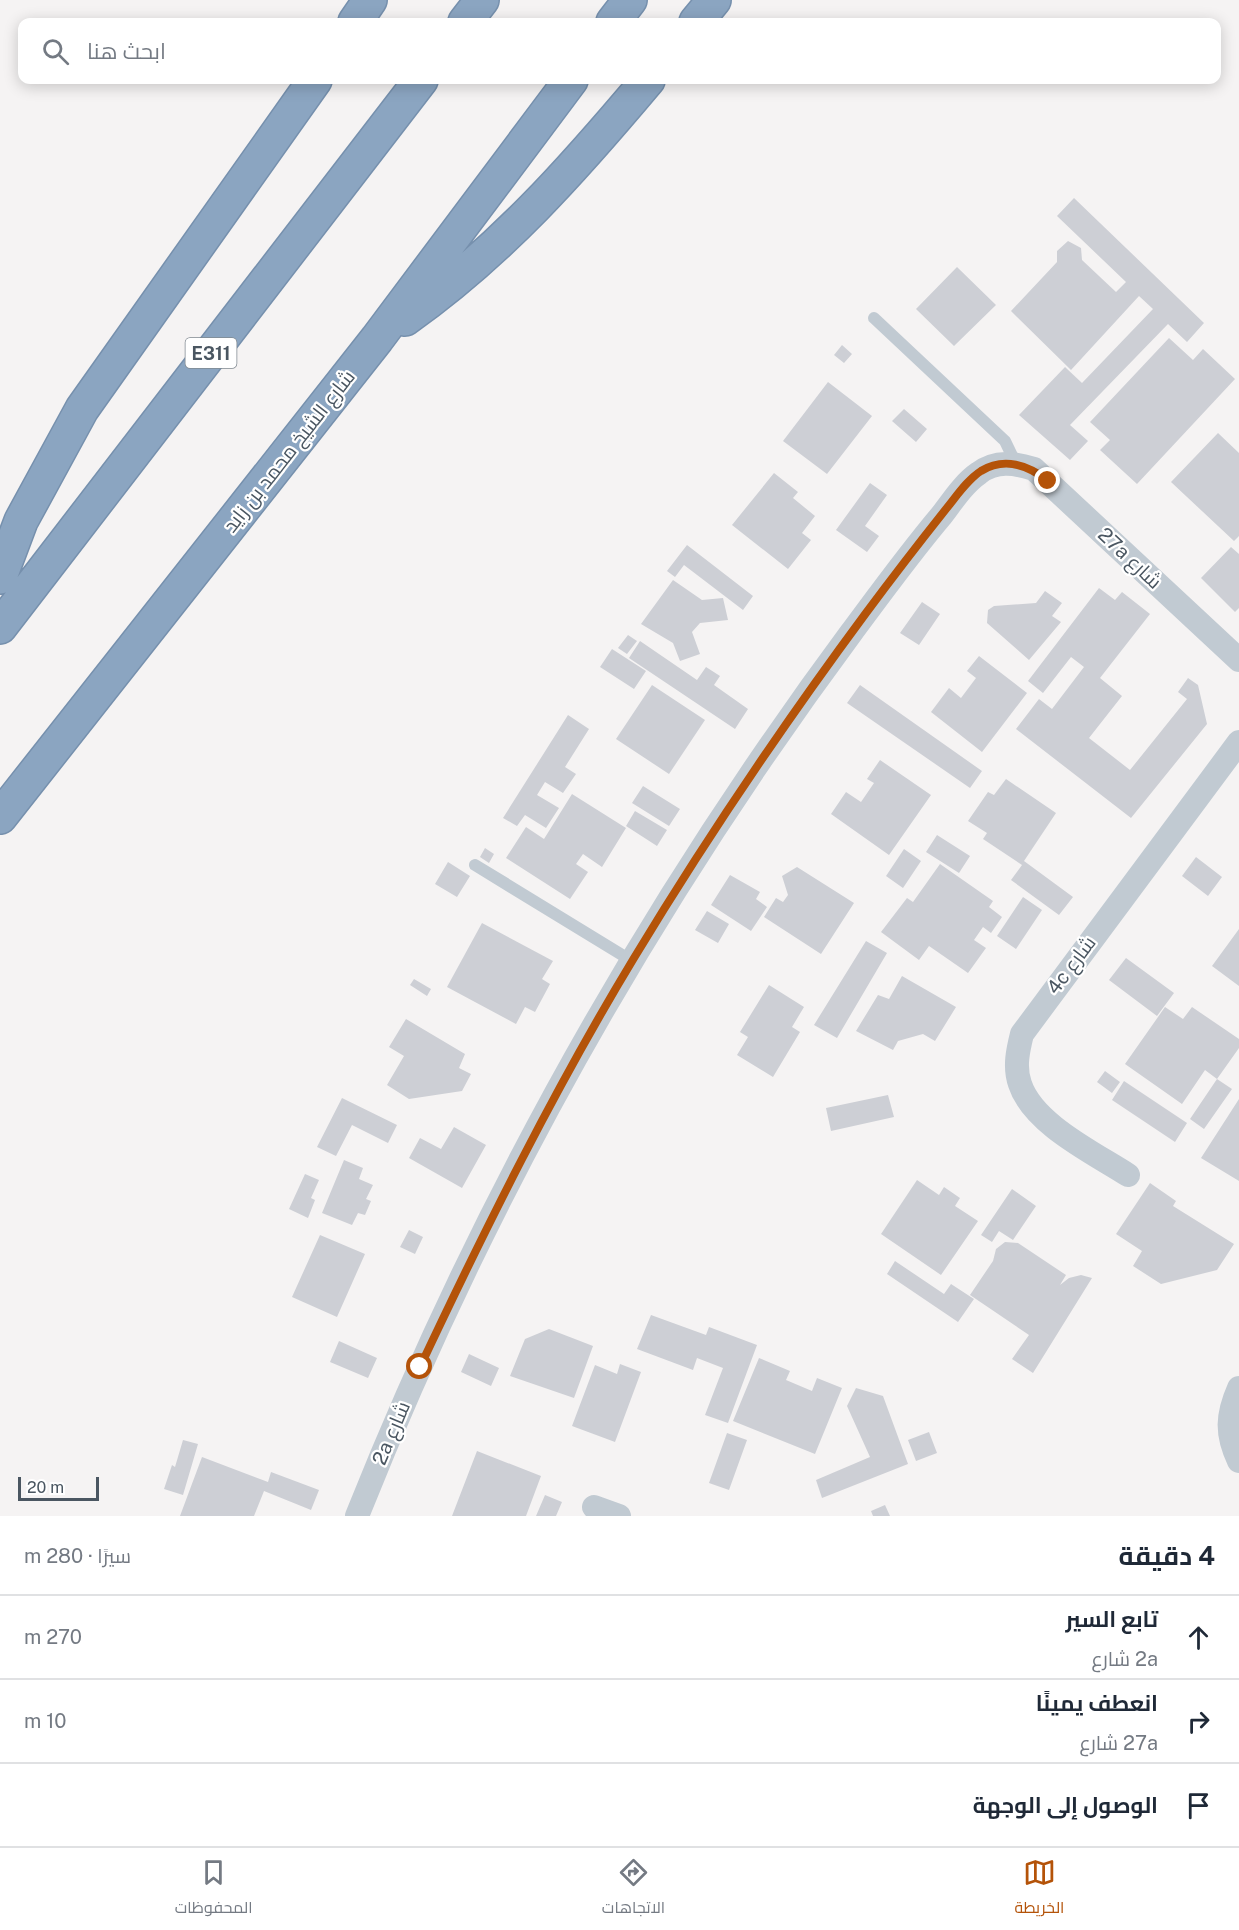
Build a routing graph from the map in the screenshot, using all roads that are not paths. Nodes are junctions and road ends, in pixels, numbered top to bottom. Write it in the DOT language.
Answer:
graph roads {
  1 [pos="370,0"];
  2 [pos="482,0"];
  3 [pos="630,0"];
  4 [pos="714,0"];
  5 [pos="358,18"];
  6 [pos="468,18"];
  7 [pos="616,18"];
  8 [pos="699,18"];
  9 [pos="312,84"];
  10 [pos="418,84"];
  11 [pos="568,84"];
  12 [pos="645,84"];
  13 [pos="874,318"];
  14 [pos="377,339"];
  15 [pos="1016,464"];
  16 [pos="0,577"];
  17 [pos="0,627"];
  18 [pos="1239,660"];
  19 [pos="1239,742"];
  20 [pos="0,817"];
  21 [pos="475,865"];
  22 [pos="632,961"];
  23 [pos="1128,1176"];
  24 [pos="1239,1388"];
  25 [pos="1239,1461"];
  26 [pos="594,1507"];
  27 [pos="357,1516"];
  28 [pos="619,1516"];
  1 -- 5 [label="highway"];
  2 -- 6 [label="highway"];
  3 -- 7 [label="highway"];
  4 -- 8 [label="highway"];
  9 -- 16 [label="highway"];
  10 -- 17 [label="highway, E311"];
  11 -- 14 [label="highway, شارع الشيخ محمد بن زايد"];
  12 -- 14 [label="highway"];
  13 -- 15 [label="lane"];
  14 -- 20 [label="highway, شارع الشيخ محمد بن زايد"];
  15 -- 18 [label="street, 27a شارع"];
  15 -- 22 [label="street, 2a شارع"];
  19 -- 23 [label="street, 4c شارع"];
  21 -- 22 [label="lane"];
  22 -- 27 [label="street, 2a شارع"];
  24 -- 25 [label="street"];
  26 -- 28 [label="street"];
}
